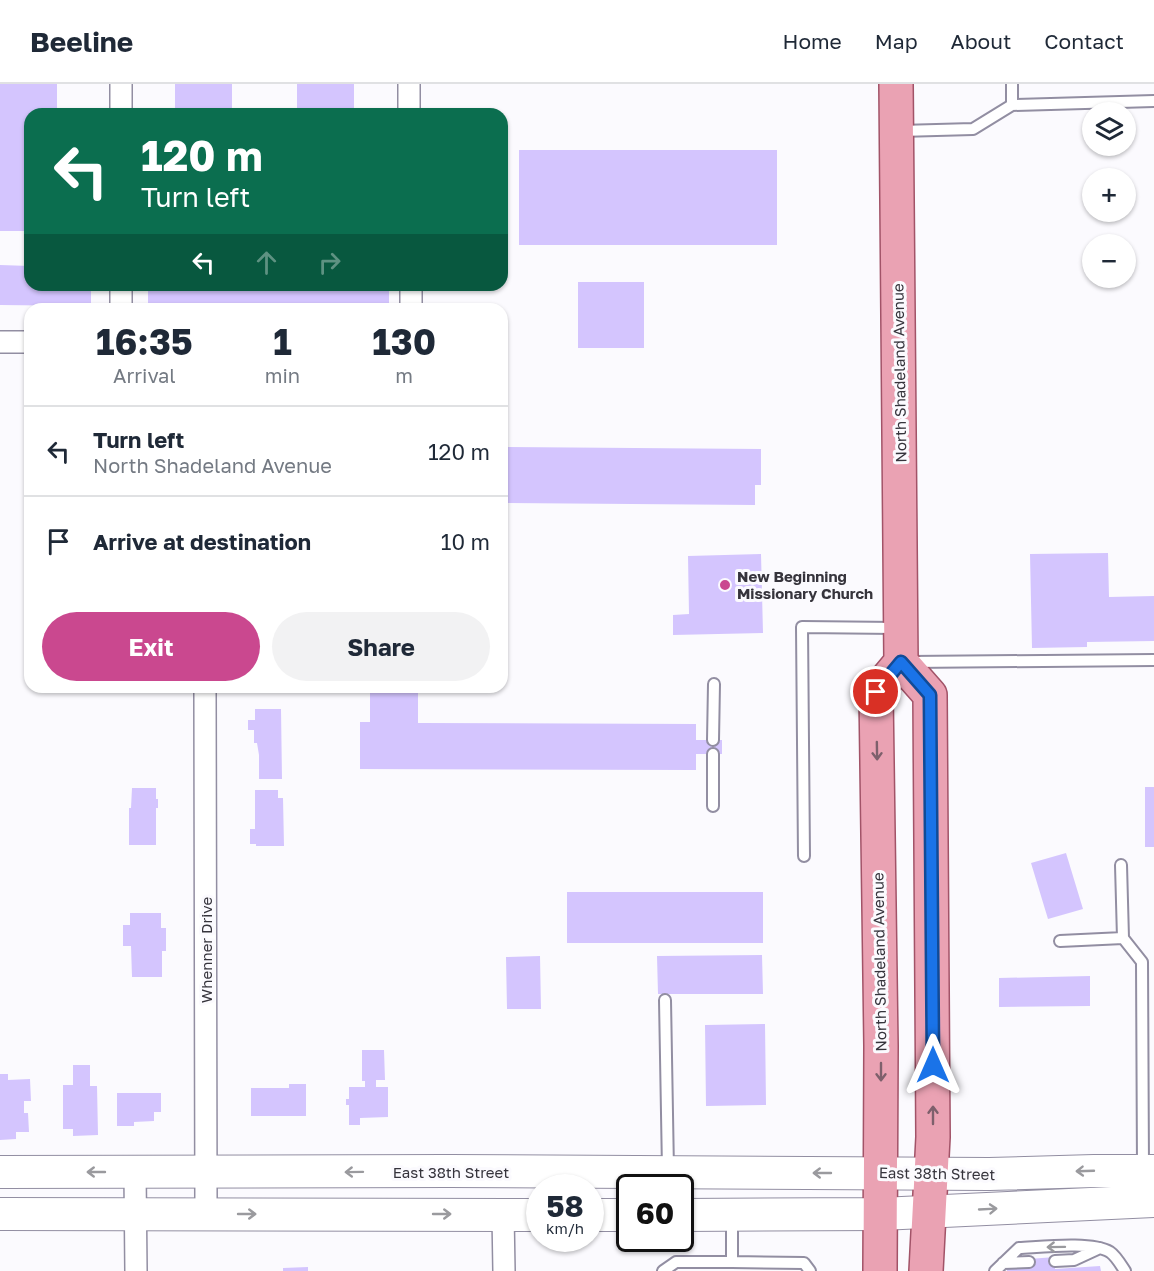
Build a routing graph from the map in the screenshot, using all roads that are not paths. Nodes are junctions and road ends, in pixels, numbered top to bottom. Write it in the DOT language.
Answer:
graph roads {
  1 [pos="120,84"];
  2 [pos="409,84"];
  3 [pos="896,84"];
  4 [pos="1012,84"];
  5 [pos="1154,101"];
  6 [pos="1012,105"];
  7 [pos="120,108"];
  8 [pos="409,108"];
  9 [pos="896,131"];
  10 [pos="0,342"];
  11 [pos="24,342"];
  12 [pos="901,628"];
  13 [pos="1154,660"];
  14 [pos="901,662"];
  15 [pos="714,684"];
  16 [pos="205,693"];
  17 [pos="713,740"];
  18 [pos="713,754"];
  19 [pos="713,806"];
  20 [pos="804,856"];
  21 [pos="1121,865"];
  22 [pos="1123,938"];
  23 [pos="1060,941"];
  24 [pos="665,1000"];
  25 [pos="0,1172"];
  26 [pos="135,1172"];
  27 [pos="1149,1172"];
  28 [pos="207,1173"];
  29 [pos="668,1173"];
  30 [pos="881,1173"];
  31 [pos="932,1173"];
  32 [pos="1154,1201"];
  33 [pos="929,1212"];
  34 [pos="0,1214"];
  35 [pos="136,1214"];
  36 [pos="206,1214"];
  37 [pos="503,1214"];
  38 [pos="881,1214"];
  39 [pos="526,1215"];
  40 [pos="694,1215"];
  41 [pos="732,1215"];
  42 [pos="1100,1248"];
  43 [pos="1055,1261"];
  44 [pos="732,1262"];
  45 [pos="1029,1262"];
  46 [pos="999,1267"];
  47 [pos="136,1271"];
  48 [pos="504,1271"];
  49 [pos="663,1271"];
  50 [pos="810,1271"];
  51 [pos="880,1271"];
  52 [pos="926,1271"];
  53 [pos="1125,1271"];
  1 -- 7 [label="street"];
  2 -- 8 [label="street"];
  3 -- 9 [label="main road, North Shadeland Avenue"];
  4 -- 6 [label="lane"];
  5 -- 6 [label="lane"];
  6 -- 9 [label="lane"];
  9 -- 12 [label="main road, North Shadeland Avenue"];
  10 -- 11 [label="street"];
  12 -- 14 [label="main road, North Shadeland Avenue"];
  12 -- 20 [label="lane"];
  13 -- 14 [label="lane"];
  14 -- 30 [label="main road, North Shadeland Avenue, one-way"];
  31 -- 14 [label="main road, one-way"];
  15 -- 17 [label="lane"];
  16 -- 28 [label="street, Whenner Drive"];
  18 -- 19 [label="lane"];
  21 -- 22 [label="lane"];
  22 -- 23 [label="lane"];
  22 -- 27 [label="lane"];
  24 -- 29 [label="lane"];
  26 -- 25 [label="main road, East 38th Street, one-way"];
  26 -- 28 [label="main road, East 38th Street"];
  26 -- 35 [label="street"];
  27 -- 31 [label="main road, East 38th Street, one-way"];
  29 -- 28 [label="main road, East 38th Street, one-way"];
  28 -- 36 [label="street, Whenner Drive"];
  30 -- 29 [label="main road, East 38th Street, one-way"];
  30 -- 31 [label="main road, East 38th Street"];
  30 -- 38 [label="main road, North Shadeland Avenue"];
  31 -- 33 [label="main road"];
  33 -- 32 [label="main road, one-way"];
  33 -- 38 [label="main road"];
  33 -- 52 [label="main road"];
  34 -- 35 [label="main road"];
  35 -- 36 [label="main road"];
  35 -- 47 [label="street"];
  36 -- 37 [label="main road, one-way"];
  37 -- 39 [label="main road"];
  37 -- 48 [label="street"];
  38 -- 41 [label="main road"];
  38 -- 51 [label="main road, North Shadeland Avenue"];
  40 -- 41 [label="main road"];
  41 -- 44 [label="lane"];
  42 -- 43 [label="lane"];
  42 -- 46 [label="lane, one-way"];
  42 -- 53 [label="lane"];
  44 -- 49 [label="lane"];
  44 -- 50 [label="lane"];
  45 -- 46 [label="lane"];
}
